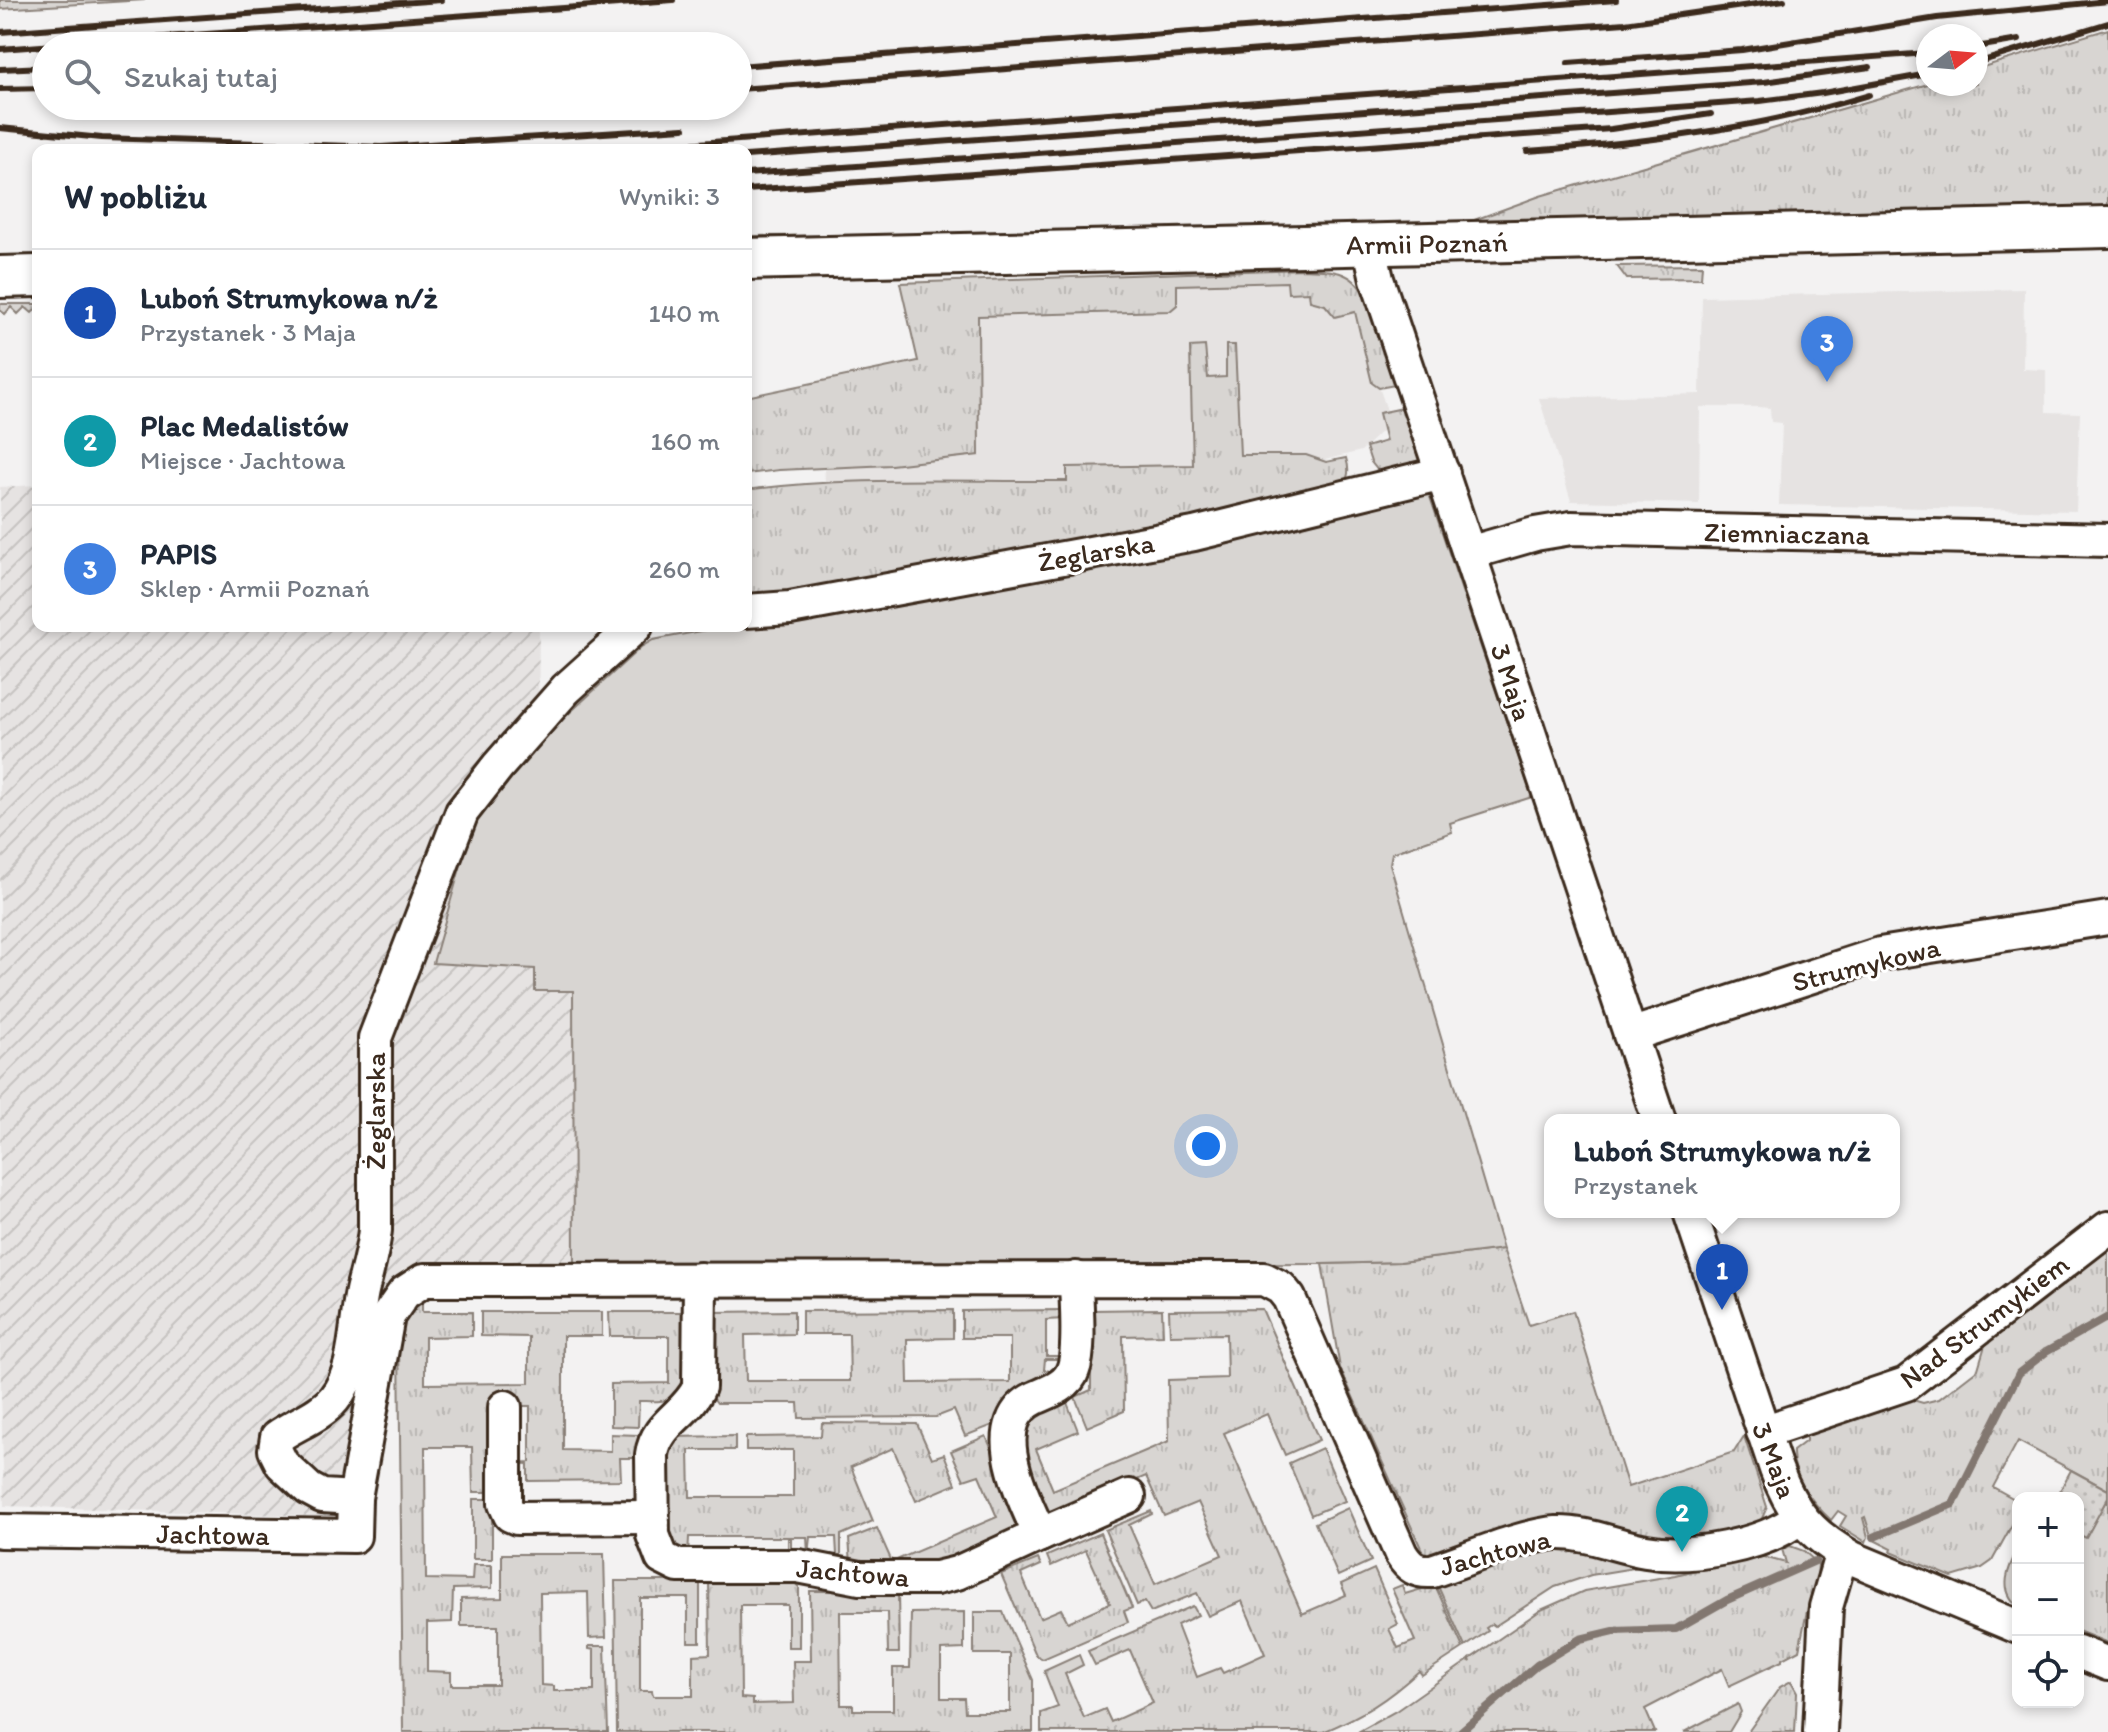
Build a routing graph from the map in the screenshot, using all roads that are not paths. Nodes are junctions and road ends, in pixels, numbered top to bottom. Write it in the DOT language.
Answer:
graph roads {
  1 [pos="2108,227"];
  2 [pos="1369,244"];
  3 [pos="752,259"];
  4 [pos="32,276"];
  5 [pos="0,277"];
  6 [pos="1443,473"];
  7 [pos="2108,540"];
  8 [pos="1469,553"];
  9 [pos="752,610"];
  10 [pos="629,632"];
  11 [pos="2108,918"];
  12 [pos="1630,1035"];
  13 [pos="1657,1114"];
  14 [pos="1692,1218"];
  15 [pos="2108,1228"];
  16 [pos="1076,1278"];
  17 [pos="700,1279"];
  18 [pos="505,1407"];
  19 [pos="1763,1432"];
  20 [pos="1129,1496"];
  21 [pos="355,1498"];
  22 [pos="652,1517"];
  23 [pos="1799,1518"];
  24 [pos="0,1531"];
  25 [pos="1040,1535"];
  26 [pos="1842,1552"];
  27 [pos="2012,1625"];
  28 [pos="2084,1654"];
  29 [pos="2108,1664"];
  30 [pos="1820,1732"];
  1 -- 2 [label="main road, Armii Poznań"];
  2 -- 3 [label="main road, Armii Poznań"];
  2 -- 6 [label="street, 3 Maja"];
  4 -- 5 [label="main road"];
  6 -- 8 [label="street, 3 Maja"];
  6 -- 9 [label="street, Żeglarska"];
  7 -- 8 [label="street, Ziemniaczana"];
  8 -- 12 [label="street, 3 Maja"];
  10 -- 21 [label="street, Żeglarska"];
  11 -- 12 [label="street, Strumykowa"];
  12 -- 13 [label="street, 3 Maja"];
  14 -- 19 [label="street, 3 Maja"];
  15 -- 19 [label="street, Nad Strumykiem"];
  16 -- 17 [label="street, Jachtowa"];
  16 -- 23 [label="street, Jachtowa"];
  16 -- 25 [label="street"];
  17 -- 21 [label="street, Jachtowa"];
  17 -- 22 [label="street, Jachtowa"];
  18 -- 22 [label="street"];
  19 -- 23 [label="street, 3 Maja"];
  20 -- 25 [label="street, Jachtowa"];
  21 -- 24 [label="street, Jachtowa"];
  22 -- 25 [label="street, Jachtowa"];
  23 -- 26 [label="street, 3 Maja"];
  26 -- 27 [label="street, 3 Maja"];
  26 -- 30 [label="street"];
  28 -- 29 [label="street"];
}
